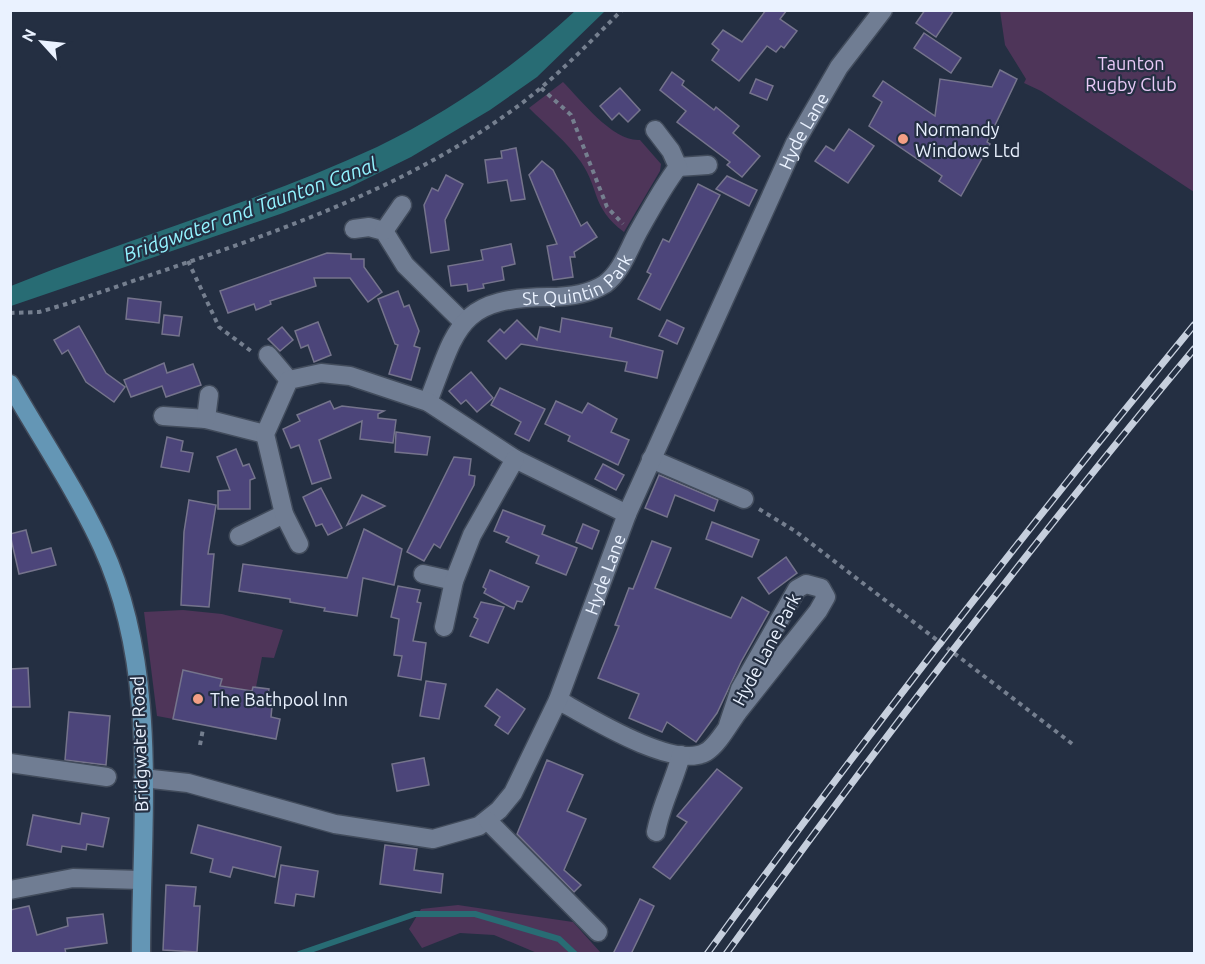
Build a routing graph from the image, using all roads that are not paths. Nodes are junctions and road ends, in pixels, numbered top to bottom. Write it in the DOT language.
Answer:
graph roads {
  1 [pos="882,10"];
  2 [pos="655,130"];
  3 [pos="708,165"];
  4 [pos="678,167"];
  5 [pos="402,205"];
  6 [pos="354,229"];
  7 [pos="384,231"];
  8 [pos="463,322"];
  9 [pos="268,355"];
  10 [pos="290,380"];
  11 [pos="10,384"];
  12 [pos="209,395"];
  13 [pos="428,402"];
  14 [pos="163,416"];
  15 [pos="206,419"];
  16 [pos="266,434"];
  17 [pos="515,459"];
  18 [pos="651,459"];
  19 [pos="744,499"];
  20 [pos="284,514"];
  21 [pos="627,514"];
  22 [pos="239,536"];
  23 [pos="299,544"];
  24 [pos="423,574"];
  25 [pos="454,581"];
  26 [pos="444,627"];
  27 [pos="558,700"];
  28 [pos="728,725"];
  29 [pos="681,755"];
  30 [pos="10,763"];
  31 [pos="107,777"];
  32 [pos="143,778"];
  33 [pos="488,821"];
  34 [pos="656,832"];
  35 [pos="141,880"];
  36 [pos="10,890"];
  37 [pos="598,932"];
  38 [pos="141,954"];
  1 -- 18 [label="street, Hyde Lane"];
  2 -- 4 [label="street"];
  3 -- 4 [label="street"];
  4 -- 8 [label="street, St Quintin Park"];
  5 -- 7 [label="street"];
  6 -- 7 [label="street"];
  7 -- 8 [label="street"];
  8 -- 13 [label="street, St Quintin Park"];
  9 -- 10 [label="street"];
  10 -- 13 [label="street"];
  10 -- 16 [label="street"];
  11 -- 32 [label="main road, Bridgwater Road"];
  12 -- 15 [label="street"];
  13 -- 17 [label="street"];
  14 -- 15 [label="street"];
  15 -- 16 [label="street"];
  16 -- 20 [label="street"];
  17 -- 21 [label="street"];
  17 -- 25 [label="street"];
  18 -- 19 [label="street"];
  18 -- 21 [label="street, Hyde Lane"];
  20 -- 22 [label="street"];
  20 -- 23 [label="street"];
  21 -- 27 [label="street, Hyde Lane"];
  24 -- 25 [label="street"];
  25 -- 26 [label="street"];
  27 -- 29 [label="street, Hyde Lane Park"];
  27 -- 33 [label="street, Hyde Lane"];
  28 -- 28 [label="street, Hyde Lane Park"];
  28 -- 29 [label="street, Hyde Lane Park"];
  29 -- 34 [label="street"];
  30 -- 31 [label="street"];
  32 -- 33 [label="street, Hyde Lane"];
  32 -- 35 [label="main road, Bridgwater Road"];
  33 -- 37 [label="street"];
  35 -- 36 [label="street"];
  35 -- 38 [label="main road, Bridgwater Road"];
}
